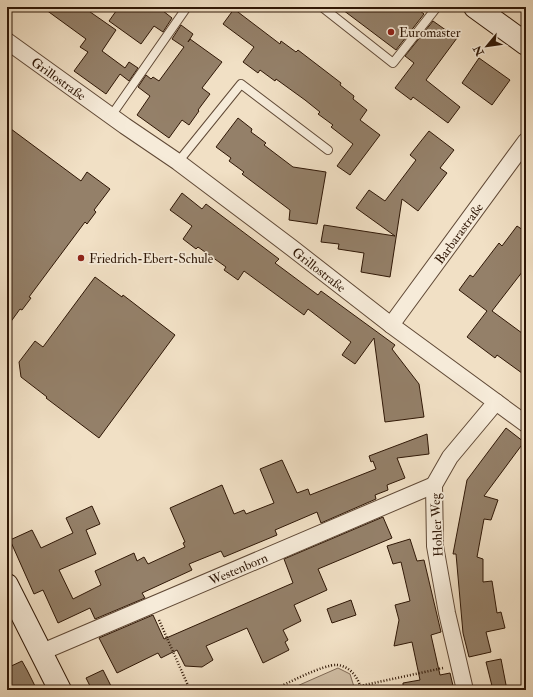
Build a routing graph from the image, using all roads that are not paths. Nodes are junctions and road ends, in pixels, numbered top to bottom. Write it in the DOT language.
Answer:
graph roads {
  1 [pos="187,7"];
  2 [pos="322,7"];
  3 [pos="437,7"];
  4 [pos="475,7"];
  5 [pos="7,41"];
  6 [pos="526,44"];
  7 [pos="111,116"];
  8 [pos="526,142"];
  9 [pos="328,150"];
  10 [pos="178,162"];
  11 [pos="391,324"];
  12 [pos="496,402"];
  13 [pos="526,424"];
  14 [pos="434,485"];
  15 [pos="7,585"];
  16 [pos="42,652"];
  17 [pos="60,690"];
  18 [pos="465,690"];
  1 -- 7 [label="lane"];
  2 -- 3 [label="lane"];
  4 -- 6 [label="street"];
  5 -- 7 [label="street, Grillostraße"];
  7 -- 10 [label="street, Grillostraße"];
  8 -- 11 [label="street, Barbarastraße"];
  9 -- 10 [label="lane"];
  10 -- 11 [label="street, Grillostraße"];
  11 -- 12 [label="street, Grillostraße"];
  12 -- 13 [label="street, Grillostraße"];
  12 -- 14 [label="street, Hohler Weg"];
  14 -- 16 [label="street, Westenborn"];
  14 -- 18 [label="street, Hohler Weg"];
  15 -- 16 [label="street"];
  16 -- 17 [label="street"];
}
